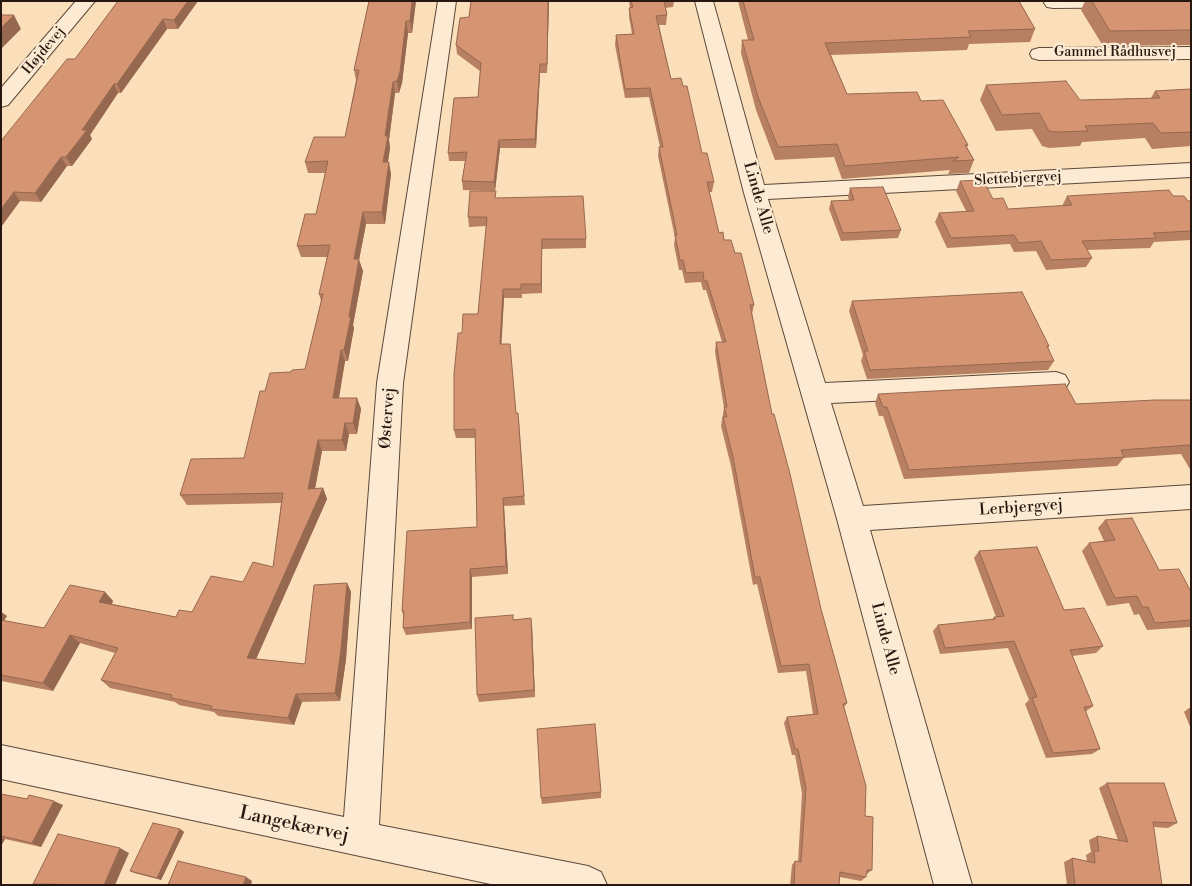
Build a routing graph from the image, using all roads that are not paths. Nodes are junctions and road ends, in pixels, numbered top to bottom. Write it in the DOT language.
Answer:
graph roads {
  1 [pos="86,1"];
  2 [pos="447,1"];
  3 [pos="704,1"];
  4 [pos="1191,2"];
  5 [pos="1053,3"];
  6 [pos="1191,53"];
  7 [pos="1039,54"];
  8 [pos="1,101"];
  9 [pos="1191,170"];
  10 [pos="755,193"];
  11 [pos="1056,382"];
  12 [pos="815,394"];
  13 [pos="1191,497"];
  14 [pos="852,520"];
  15 [pos="1,762"];
  16 [pos="360,839"];
  17 [pos="588,885"];
  18 [pos="953,885"];
  1 -- 8 [label="street, Højdevej"];
  2 -- 16 [label="street, Østervej"];
  3 -- 10 [label="street, Linde Alle"];
  4 -- 5 [label="street"];
  6 -- 7 [label="street, Gammel Rådhusvej"];
  9 -- 10 [label="street, Slettebjergvej"];
  10 -- 12 [label="street, Linde Alle"];
  11 -- 12 [label="street"];
  12 -- 14 [label="street, Linde Alle"];
  13 -- 14 [label="street, Lerbjergvej"];
  14 -- 18 [label="street, Linde Alle"];
  15 -- 16 [label="street, Langekærvej"];
  16 -- 17 [label="street, Langekærvej"];
}
